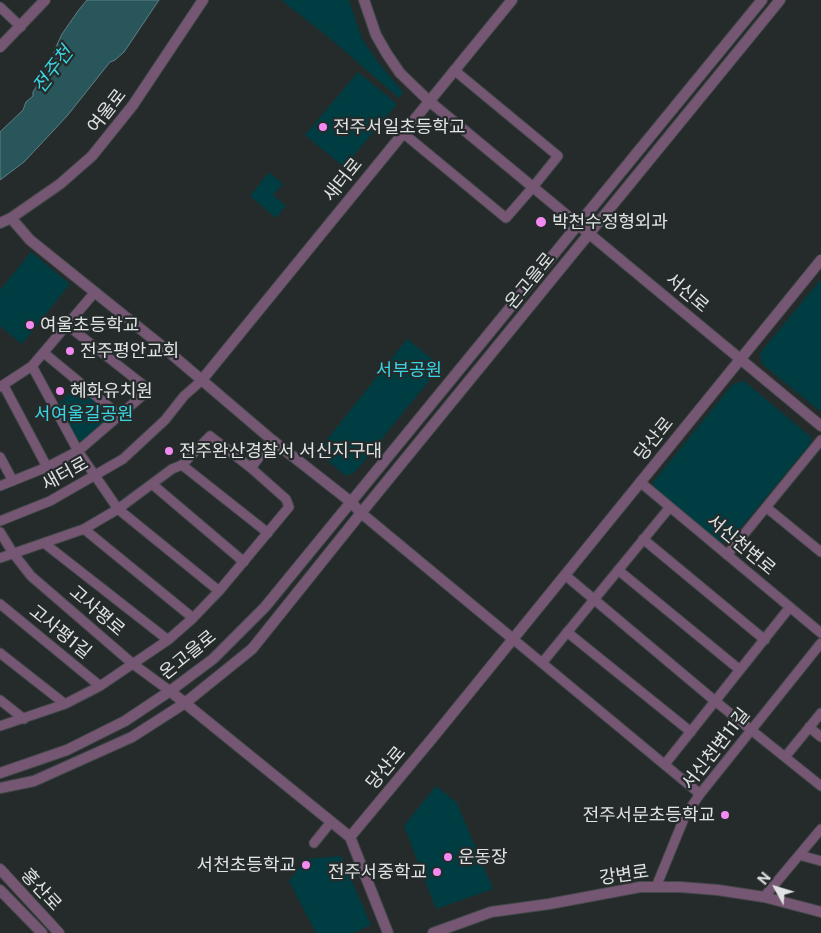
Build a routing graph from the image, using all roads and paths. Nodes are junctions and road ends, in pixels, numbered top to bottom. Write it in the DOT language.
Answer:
graph roads {
  1 [pos="45,0"];
  2 [pos="203,0"];
  3 [pos="364,0"];
  4 [pos="512,0"];
  5 [pos="762,0"];
  6 [pos="780,0"];
  7 [pos="0,7"];
  8 [pos="21,27"];
  9 [pos="0,47"];
  10 [pos="454,70"];
  11 [pos="429,101"];
  12 [pos="403,133"];
  13 [pos="533,187"];
  14 [pos="11,218"];
  15 [pos="0,223"];
  16 [pos="578,224"];
  17 [pos="590,234"];
  18 [pos="821,260"];
  19 [pos="95,292"];
  20 [pos="68,325"];
  21 [pos="44,353"];
  22 [pos="740,358"];
  23 [pos="32,366"];
  24 [pos="201,380"];
  25 [pos="2,387"];
  26 [pos="119,415"];
  27 [pos="821,426"];
  28 [pos="272,440"];
  29 [pos="821,440"];
  30 [pos="78,451"];
  31 [pos="0,457"];
  32 [pos="182,465"];
  33 [pos="47,467"];
  34 [pos="251,468"];
  35 [pos="95,476"];
  36 [pos="13,482"];
  37 [pos="640,482"];
  38 [pos="152,484"];
  39 [pos="0,486"];
  40 [pos="351,502"];
  41 [pos="670,507"];
  42 [pos="766,508"];
  43 [pos="118,509"];
  44 [pos="361,512"];
  45 [pos="0,521"];
  46 [pos="84,529"];
  47 [pos="0,532"];
  48 [pos="268,532"];
  49 [pos="643,539"];
  50 [pos="44,543"];
  51 [pos="820,548"];
  52 [pos="13,552"];
  53 [pos="727,555"];
  54 [pos="0,558"];
  55 [pos="244,562"];
  56 [pos="618,570"];
  57 [pos="565,575"];
  58 [pos="219,591"];
  59 [pos="594,599"];
  60 [pos="0,604"];
  61 [pos="790,607"];
  62 [pos="193,618"];
  63 [pos="567,632"];
  64 [pos="821,633"];
  65 [pos="512,639"];
  66 [pos="168,640"];
  67 [pos="764,640"];
  68 [pos="821,642"];
  69 [pos="0,653"];
  70 [pos="542,663"];
  71 [pos="134,664"];
  72 [pos="740,670"];
  73 [pos="100,686"];
  74 [pos="170,692"];
  75 [pos="0,700"];
  76 [pos="715,701"];
  77 [pos="185,703"];
  78 [pos="65,704"];
  79 [pos="821,713"];
  80 [pos="24,719"];
  81 [pos="0,726"];
  82 [pos="810,727"];
  83 [pos="751,730"];
  84 [pos="691,732"];
  85 [pos="821,737"];
  86 [pos="785,757"];
  87 [pos="665,764"];
  88 [pos="0,773"];
  89 [pos="821,786"];
  90 [pos="0,788"];
  91 [pos="700,794"];
  92 [pos="331,822"];
  93 [pos="821,829"];
  94 [pos="350,837"];
  95 [pos="314,843"];
  96 [pos="799,855"];
  97 [pos="821,861"];
  98 [pos="0,869"];
  99 [pos="656,887"];
  100 [pos="0,890"];
  101 [pos="764,897"];
  102 [pos="821,912"];
  103 [pos="42,933"];
  104 [pos="59,933"];
  105 [pos="388,933"];
  106 [pos="433,933"];
  1 -- 8 [label="street"];
  2 -- 14 [label="street, 여울로"];
  3 -- 11 [label="street, 서신로"];
  4 -- 10 [label="street, 새터로"];
  5 -- 16 [label="street, 온고을로"];
  6 -- 17 [label="street, 온고을로"];
  7 -- 8 [label="street"];
  8 -- 9 [label="street"];
  10 -- 11 [label="street, 새터로"];
  10 -- 13 [label="street"];
  11 -- 12 [label="street, 새터로"];
  11 -- 13 [label="street, 서신로"];
  12 -- 13 [label="street"];
  12 -- 24 [label="street, 새터로"];
  13 -- 16 [label="street, 서신로"];
  14 -- 15 [label="street, 여울로"];
  14 -- 19 [label="street"];
  16 -- 17 [label="street, 서신로"];
  16 -- 40 [label="street, 온고을로"];
  17 -- 22 [label="street, 서신로"];
  17 -- 44 [label="street, 온고을로"];
  18 -- 22 [label="street, 당산로"];
  19 -- 20 [label="street"];
  19 -- 24 [label="street"];
  20 -- 21 [label="street"];
  20 -- 26 [label="street"];
  21 -- 23 [label="street"];
  21 -- 26 [label="street"];
  22 -- 27 [label="street, 서신로"];
  22 -- 37 [label="street, 당산로"];
  23 -- 25 [label="street"];
  23 -- 30 [label="street"];
  24 -- 28 [label="street"];
  24 -- 35 [label="street, 새터로"];
  25 -- 33 [label="street"];
  26 -- 30 [label="street"];
  28 -- 34 [label="street"];
  28 -- 40 [label="street"];
  29 -- 42 [label="street"];
  30 -- 33 [label="street"];
  30 -- 35 [label="street"];
  31 -- 36 [label="street"];
  32 -- 34 [label="street"];
  32 -- 38 [label="street"];
  32 -- 48 [label="street"];
  33 -- 36 [label="street"];
  34 -- 48 [label="street"];
  35 -- 43 [label="street"];
  35 -- 45 [label="street, 새터로"];
  36 -- 39 [label="street"];
  37 -- 41 [label="street, 서신천변로"];
  37 -- 57 [label="street, 당산로"];
  38 -- 43 [label="street"];
  38 -- 55 [label="street"];
  40 -- 44 [label="street"];
  40 -- 74 [label="street, 온고을로"];
  41 -- 49 [label="street"];
  41 -- 53 [label="street, 서신천변로"];
  42 -- 51 [label="street"];
  42 -- 53 [label="street"];
  43 -- 46 [label="street"];
  43 -- 58 [label="street"];
  44 -- 65 [label="street"];
  44 -- 77 [label="street, 온고을로"];
  46 -- 50 [label="street"];
  46 -- 62 [label="street"];
  47 -- 52 [label="street, 고사평로"];
  48 -- 55 [label="street"];
  49 -- 56 [label="street"];
  49 -- 67 [label="street"];
  50 -- 52 [label="street"];
  50 -- 66 [label="street"];
  52 -- 54 [label="street"];
  52 -- 71 [label="street, 고사평로"];
  53 -- 61 [label="street, 서신천변로"];
  55 -- 58 [label="street"];
  56 -- 59 [label="street"];
  56 -- 72 [label="street"];
  57 -- 59 [label="street"];
  57 -- 65 [label="street, 당산로"];
  58 -- 62 [label="street"];
  59 -- 63 [label="street"];
  59 -- 76 [label="street"];
  60 -- 73 [label="street, 고사평1길"];
  61 -- 64 [label="street, 서신천변로"];
  61 -- 67 [label="street"];
  62 -- 66 [label="street"];
  63 -- 70 [label="street"];
  63 -- 84 [label="street"];
  65 -- 70 [label="street"];
  65 -- 94 [label="street, 당산로"];
  66 -- 71 [label="street"];
  67 -- 72 [label="street"];
  68 -- 83 [label="street, 서신천변11길"];
  69 -- 78 [label="street"];
  70 -- 87 [label="street"];
  71 -- 73 [label="street"];
  71 -- 74 [label="street, 고사평로"];
  72 -- 76 [label="street"];
  73 -- 78 [label="street"];
  74 -- 77 [label="street, 고사평로"];
  74 -- 88 [label="street, 온고을로"];
  75 -- 80 [label="street"];
  76 -- 83 [label="street"];
  76 -- 84 [label="street"];
  77 -- 90 [label="street, 온고을로"];
  77 -- 92 [label="street, 온고을로"];
  78 -- 80 [label="street"];
  79 -- 82 [label="street"];
  80 -- 81 [label="street"];
  82 -- 85 [label="street"];
  82 -- 86 [label="street"];
  83 -- 86 [label="street"];
  83 -- 91 [label="street, 서신천변11길"];
  84 -- 87 [label="street"];
  86 -- 89 [label="street"];
  87 -- 91 [label="street"];
  91 -- 99 [label="street, 서신천변11길"];
  92 -- 94 [label="street, 온고을로"];
  92 -- 95 [label="street"];
  93 -- 96 [label="street"];
  94 -- 105 [label="street"];
  96 -- 97 [label="street"];
  96 -- 101 [label="street"];
  98 -- 104 [label="street, 홍산로"];
  99 -- 101 [label="street, 강변로"];
  99 -- 106 [label="street, 강변로"];
  100 -- 103 [label="street, 홍산로"];
  101 -- 102 [label="street, 강변로"];
}
